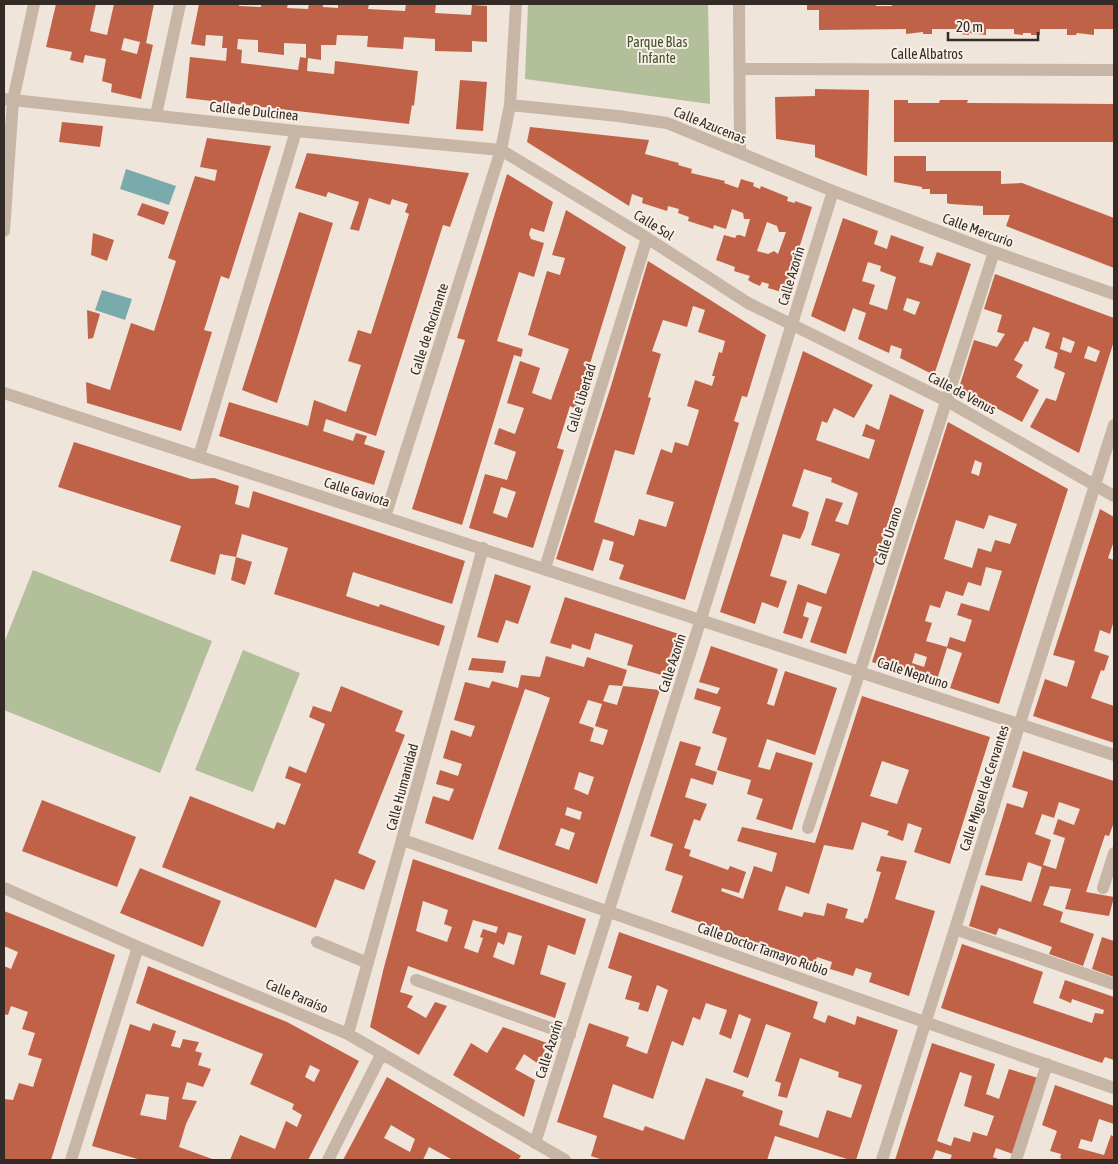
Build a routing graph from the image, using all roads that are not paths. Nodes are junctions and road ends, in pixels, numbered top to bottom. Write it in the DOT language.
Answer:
graph roads {
  1 [pos="34,4"];
  2 [pos="180,4"];
  3 [pos="516,4"];
  4 [pos="739,4"];
  5 [pos="740,69"];
  6 [pos="1114,70"];
  7 [pos="8,100"];
  8 [pos="510,105"];
  9 [pos="156,115"];
  10 [pos="296,131"];
  11 [pos="501,150"];
  12 [pos="740,153"];
  13 [pos="833,191"];
  14 [pos="4,231"];
  15 [pos="646,238"];
  16 [pos="994,252"];
  17 [pos="1114,294"];
  18 [pos="792,325"];
  19 [pos="4,393"];
  20 [pos="947,400"];
  21 [pos="1114,425"];
  22 [pos="199,456"];
  23 [pos="1095,485"];
  24 [pos="1114,496"];
  25 [pos="385,517"];
  26 [pos="484,548"];
  27 [pos="545,568"];
  28 [pos="701,619"];
  29 [pos="860,671"];
  30 [pos="1020,724"];
  31 [pos="1114,755"];
  32 [pos="808,828"];
  33 [pos="403,840"];
  34 [pos="1114,853"];
  35 [pos="4,888"];
  36 [pos="1103,888"];
  37 [pos="608,912"];
  38 [pos="955,928"];
  39 [pos="317,942"];
  40 [pos="138,947"];
  41 [pos="368,963"];
  42 [pos="416,980"];
  43 [pos="1114,984"];
  44 [pos="926,1022"];
  45 [pos="348,1034"];
  46 [pos="570,1035"];
  47 [pos="382,1053"];
  48 [pos="1047,1064"];
  49 [pos="1114,1088"];
  50 [pos="535,1143"];
  51 [pos="71,1160"];
  52 [pos="328,1160"];
  53 [pos="565,1160"];
  54 [pos="882,1160"];
  55 [pos="1016,1160"];
  1 -- 7 [label="street"];
  2 -- 9 [label="street"];
  3 -- 8 [label="street, Calle de Rocinante"];
  4 -- 5 [label="street"];
  5 -- 6 [label="street, Calle Albatros"];
  5 -- 12 [label="street"];
  7 -- 9 [label="street, Calle de Dulcinea"];
  7 -- 14 [label="street"];
  8 -- 11 [label="street, Calle de Rocinante"];
  8 -- 12 [label="street, Calle Azucenas"];
  9 -- 10 [label="street, Calle de Dulcinea"];
  10 -- 11 [label="street, Calle de Dulcinea"];
  10 -- 22 [label="street"];
  11 -- 15 [label="street, Calle Sol"];
  11 -- 25 [label="street, Calle de Rocinante"];
  12 -- 13 [label="street, Calle Azucenas"];
  13 -- 16 [label="street, Calle Mercurio"];
  13 -- 18 [label="street, Calle Azorín"];
  15 -- 18 [label="street, Calle Sol"];
  15 -- 27 [label="street, Calle Libertad"];
  16 -- 17 [label="street, Calle Mercurio"];
  16 -- 20 [label="street, Calle Urano"];
  18 -- 20 [label="street, Calle de Venus"];
  18 -- 28 [label="street, Calle Azorín"];
  19 -- 22 [label="street, Calle Gaviota"];
  20 -- 23 [label="street, Calle de Venus"];
  20 -- 29 [label="street, Calle Urano"];
  21 -- 23 [label="street, Calle Miguel de Cervantes"];
  22 -- 25 [label="street, Calle Gaviota"];
  23 -- 24 [label="street, Calle de Venus"];
  23 -- 30 [label="street, Calle Miguel de Cervantes"];
  25 -- 26 [label="street, Calle Gaviota"];
  26 -- 27 [label="street, Calle Gaviota"];
  26 -- 33 [label="street, Calle Humanidad"];
  27 -- 28 [label="street, Calle Gaviota"];
  28 -- 29 [label="street, Calle Neptuno"];
  28 -- 37 [label="street, Calle Azorín"];
  29 -- 30 [label="street, Calle Neptuno"];
  29 -- 32 [label="street, Calle Urano"];
  30 -- 31 [label="street, Calle Neptuno"];
  30 -- 38 [label="street, Calle Miguel de Cervantes"];
  33 -- 37 [label="street, Calle Doctor Tamayo Rubio"];
  33 -- 41 [label="street, Calle Humanidad"];
  34 -- 36 [label="street"];
  35 -- 40 [label="street, Calle Paraíso"];
  37 -- 44 [label="street, Calle Doctor Tamayo Rubio"];
  37 -- 46 [label="street, Calle Azorín"];
  38 -- 43 [label="street"];
  38 -- 44 [label="street, Calle Miguel de Cervantes"];
  39 -- 41 [label="street"];
  40 -- 45 [label="street, Calle Paraíso"];
  40 -- 51 [label="street"];
  41 -- 45 [label="street, Calle Humanidad"];
  42 -- 46 [label="street"];
  44 -- 48 [label="street, Calle Doctor Tamayo Rubio"];
  44 -- 54 [label="street, Calle Miguel de Cervantes"];
  45 -- 47 [label="street, Calle Paraíso"];
  46 -- 50 [label="street, Calle Azorín"];
  47 -- 50 [label="street, Calle Paraíso"];
  47 -- 52 [label="street"];
  48 -- 49 [label="street, Calle Doctor Tamayo Rubio"];
  48 -- 55 [label="street"];
  50 -- 53 [label="street, Calle Paraíso"];
}
